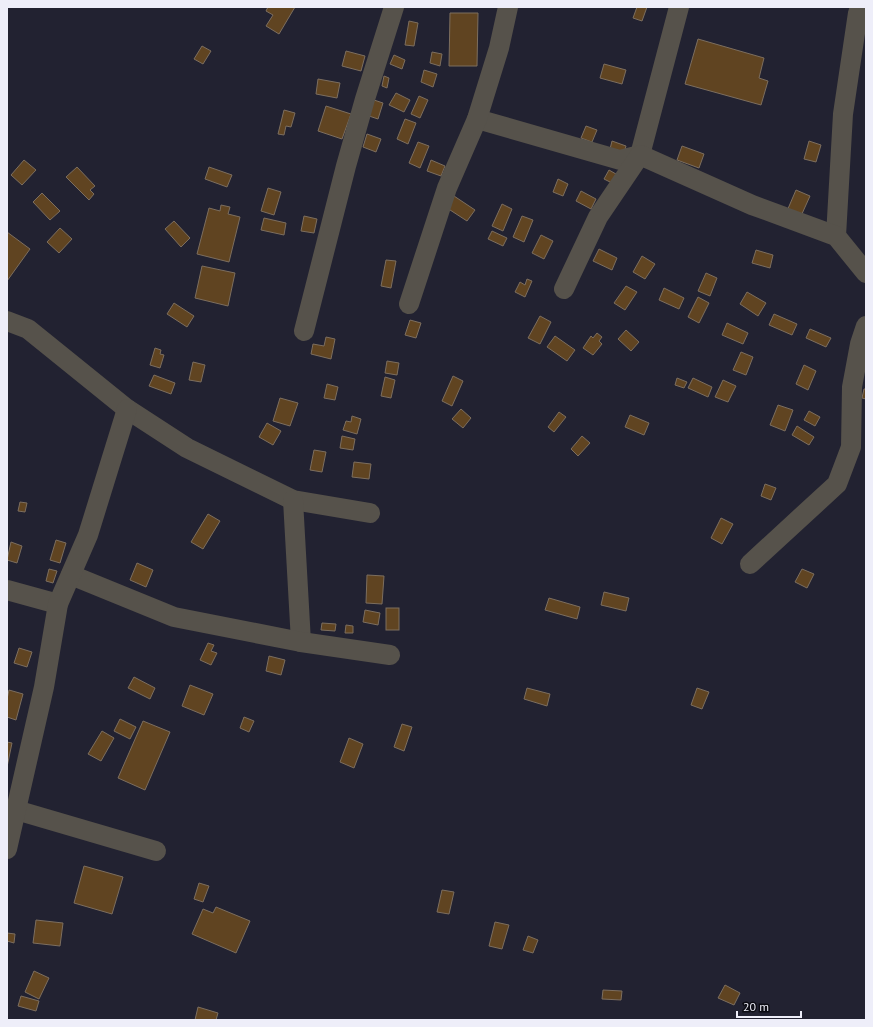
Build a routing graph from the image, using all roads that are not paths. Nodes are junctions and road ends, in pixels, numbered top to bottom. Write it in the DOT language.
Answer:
graph roads {
  1 [pos="394,7"];
  2 [pos="508,7"];
  3 [pos="679,7"];
  4 [pos="858,12"];
  5 [pos="477,119"];
  6 [pos="640,155"];
  7 [pos="836,236"];
  8 [pos="866,273"];
  9 [pos="564,289"];
  10 [pos="409,304"];
  11 [pos="7,321"];
  12 [pos="866,326"];
  13 [pos="304,331"];
  14 [pos="127,409"];
  15 [pos="293,500"];
  16 [pos="370,513"];
  17 [pos="750,564"];
  18 [pos="71,575"];
  19 [pos="7,590"];
  20 [pos="58,604"];
  21 [pos="301,642"];
  22 [pos="390,655"];
  23 [pos="16,810"];
  24 [pos="7,849"];
  25 [pos="156,852"];
  1 -- 13 [label="street"];
  2 -- 5 [label="street"];
  3 -- 6 [label="street"];
  4 -- 7 [label="street"];
  5 -- 6 [label="street"];
  5 -- 10 [label="street"];
  6 -- 7 [label="street"];
  6 -- 9 [label="street"];
  7 -- 8 [label="street"];
  11 -- 14 [label="street"];
  12 -- 17 [label="street"];
  14 -- 15 [label="street"];
  14 -- 18 [label="street"];
  15 -- 16 [label="street"];
  15 -- 21 [label="street"];
  18 -- 20 [label="street"];
  18 -- 21 [label="street"];
  19 -- 20 [label="street"];
  20 -- 23 [label="street"];
  21 -- 22 [label="street"];
  23 -- 24 [label="street"];
  23 -- 25 [label="street"];
}
